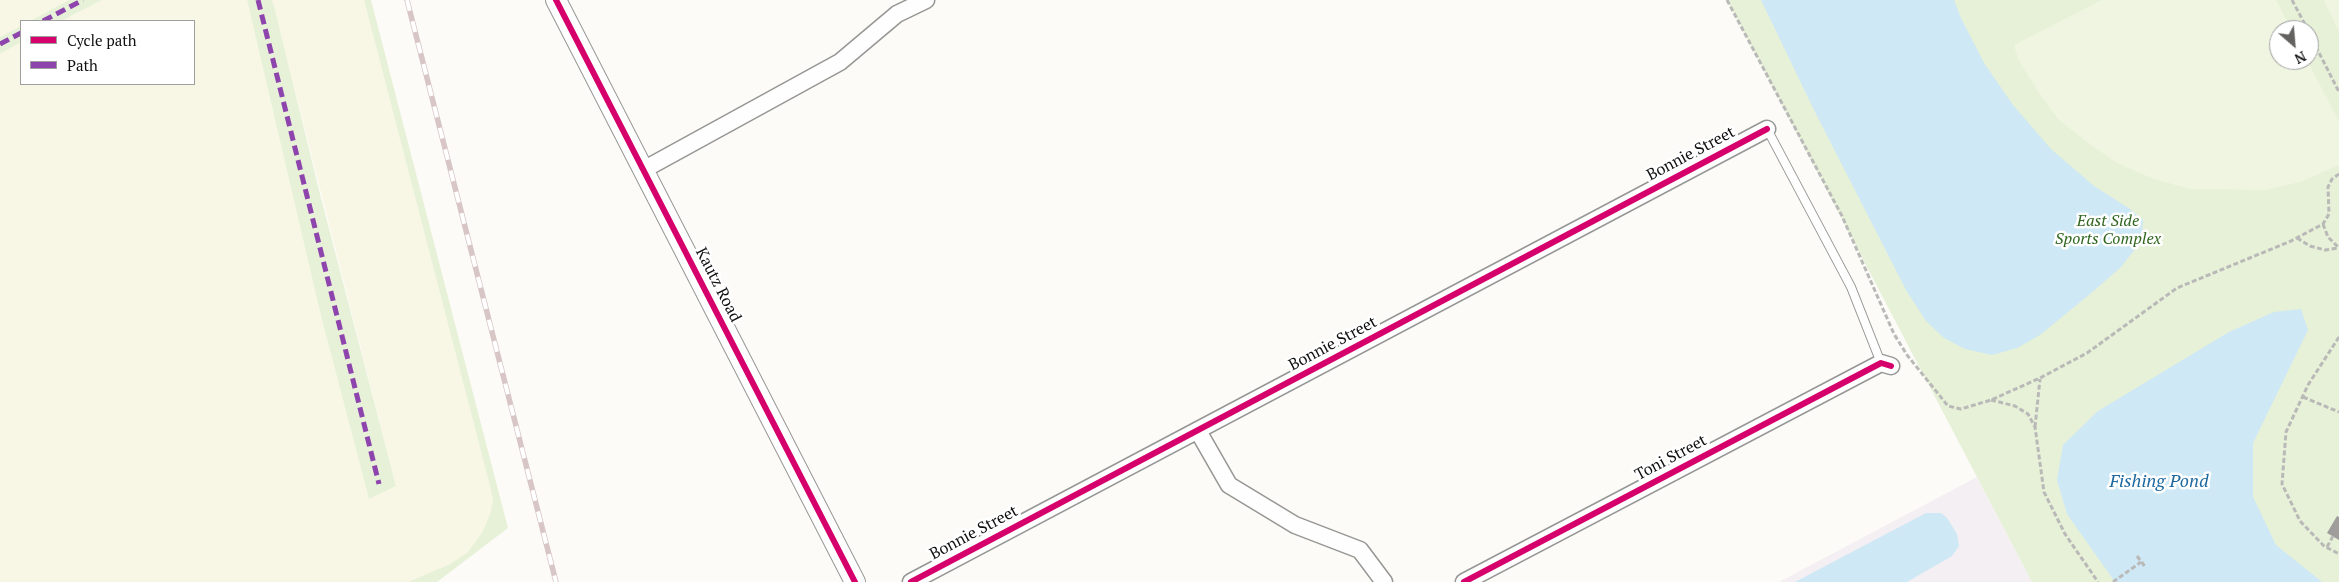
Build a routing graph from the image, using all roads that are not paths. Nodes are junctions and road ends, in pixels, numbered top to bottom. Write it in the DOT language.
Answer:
graph roads {
  1 [pos="556,0"];
  2 [pos="926,0"];
  3 [pos="1767,130"];
  4 [pos="644,170"];
  5 [pos="1886,364"];
  6 [pos="1198,431"];
  7 [pos="855,582"];
  8 [pos="910,582"];
  9 [pos="1384,582"];
  10 [pos="1464,582"];
  1 -- 4 [label="street, Kautz Road"];
  2 -- 4 [label="street"];
  3 -- 5 [label="lane"];
  3 -- 6 [label="street, Bonnie Street"];
  4 -- 7 [label="street, Kautz Road"];
  5 -- 10 [label="street, Toni Street"];
  6 -- 8 [label="street, Bonnie Street"];
  6 -- 9 [label="street"];
}
